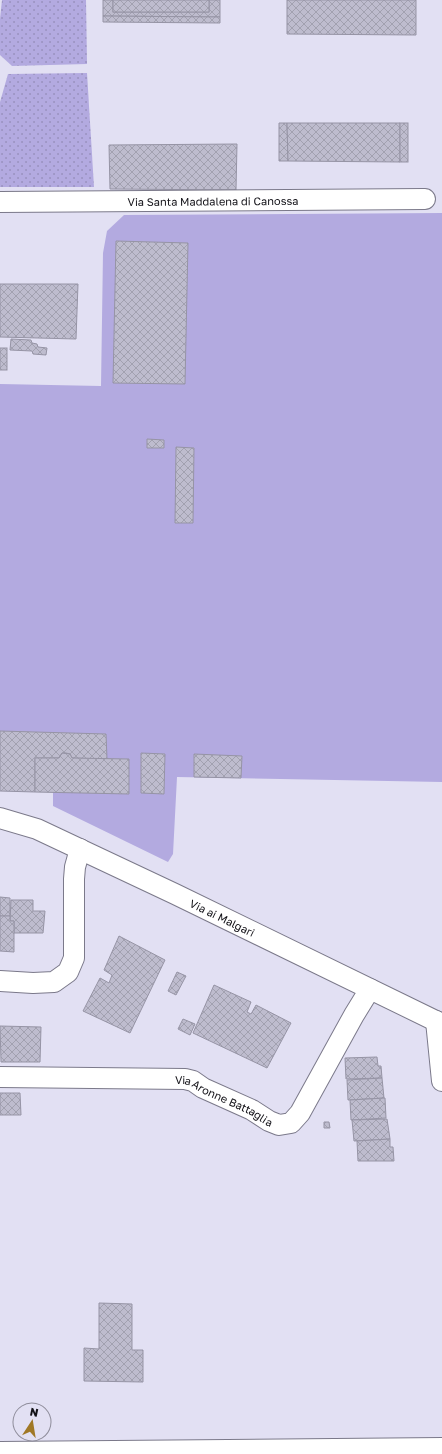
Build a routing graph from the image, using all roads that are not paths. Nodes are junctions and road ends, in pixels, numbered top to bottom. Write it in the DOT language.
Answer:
graph roads {
  1 [pos="425,199"];
  2 [pos="0,202"];
  3 [pos="0,818"];
  4 [pos="80,849"];
  5 [pos="0,981"];
  6 [pos="370,989"];
  7 [pos="439,1023"];
  8 [pos="0,1077"];
  9 [pos="442,1081"];
  10 [pos="442,1448"];
  11 [pos="0,1452"];
  1 -- 2 [label="street, Via Santa Maddalena di Canossa"];
  3 -- 4 [label="street, Via ai Malgari"];
  4 -- 5 [label="street"];
  4 -- 6 [label="street, Via ai Malgari"];
  6 -- 7 [label="street, Via ai Malgari"];
  6 -- 8 [label="street, Via Aronne Battaglia"];
  7 -- 9 [label="street"];
  10 -- 11 [label="street"];
}
